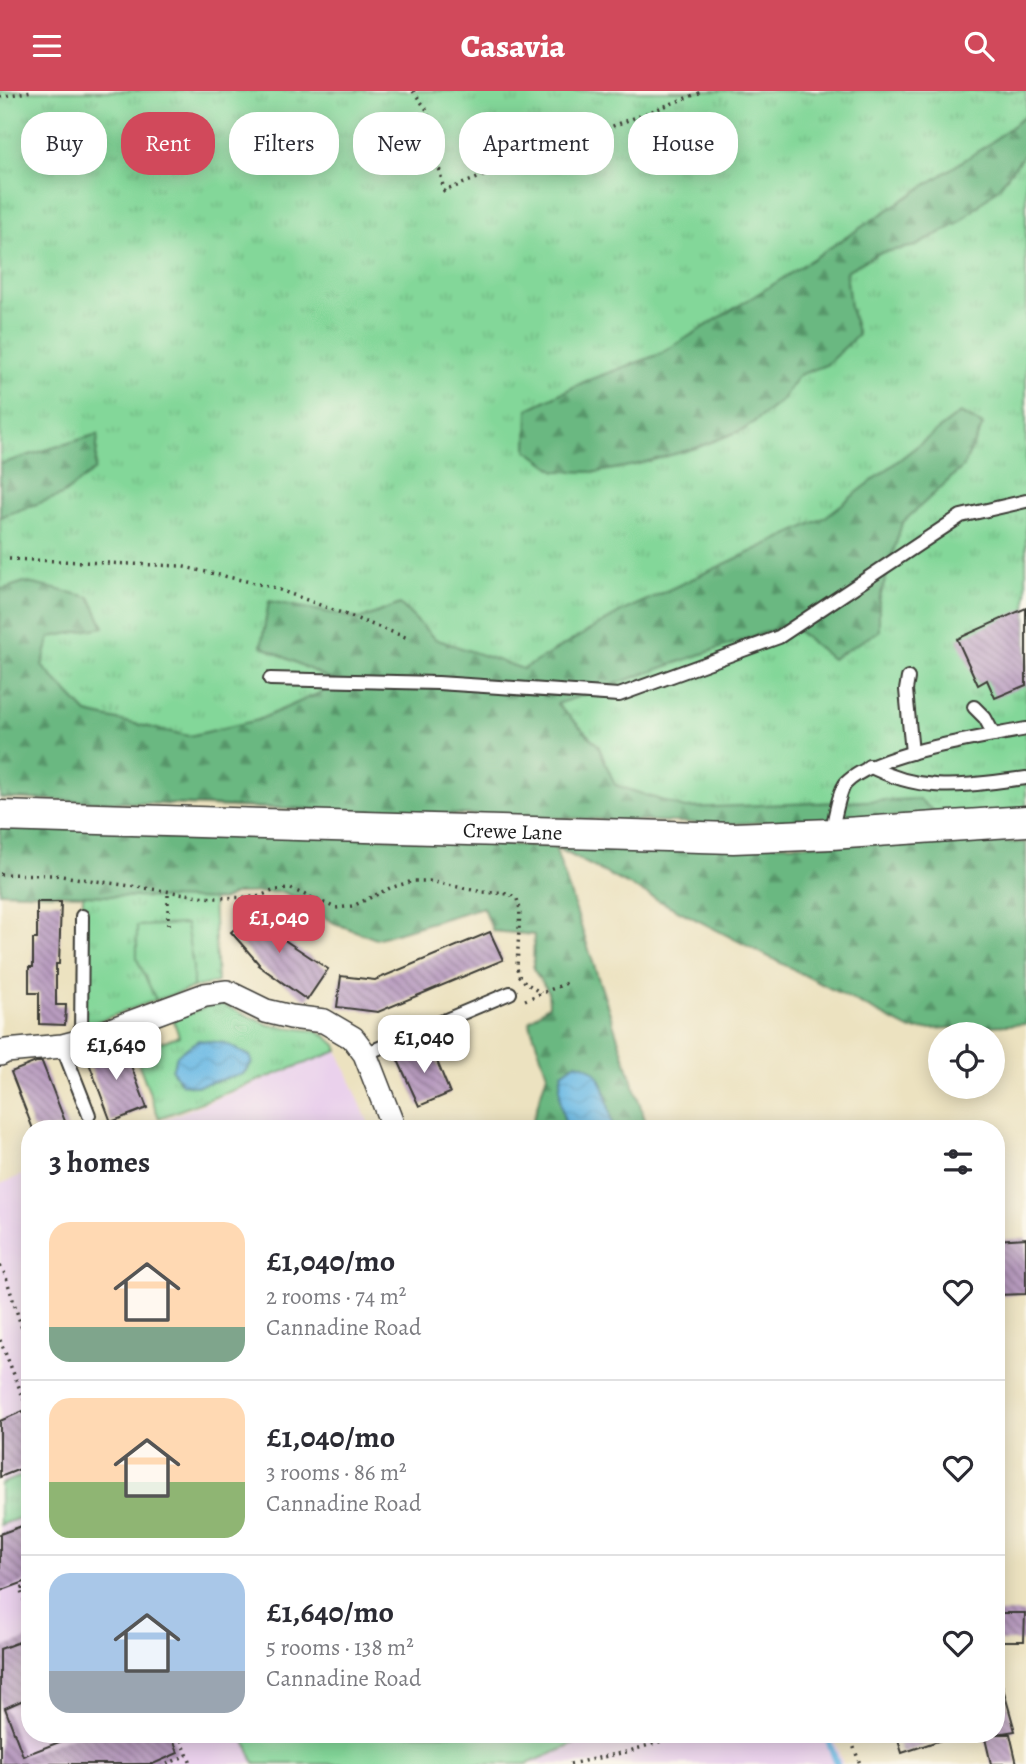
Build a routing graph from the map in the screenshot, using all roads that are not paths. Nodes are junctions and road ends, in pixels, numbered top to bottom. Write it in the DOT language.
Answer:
graph roads {
  1 [pos="1026,501"];
  2 [pos="908,678"];
  3 [pos="270,679"];
  4 [pos="974,707"];
  5 [pos="1026,729"];
  6 [pos="994,735"];
  7 [pos="912,753"];
  8 [pos="869,766"];
  9 [pos="1026,778"];
  10 [pos="0,816"];
  11 [pos="1026,821"];
  12 [pos="831,834"];
  13 [pos="82,916"];
  14 [pos="510,993"];
  15 [pos="72,1044"];
  16 [pos="0,1054"];
  17 [pos="365,1054"];
  18 [pos="89,1115"];
  19 [pos="391,1120"];
  1 -- 3 [label="lane"];
  2 -- 7 [label="lane"];
  4 -- 6 [label="lane"];
  5 -- 6 [label="lane"];
  6 -- 7 [label="lane"];
  7 -- 8 [label="lane"];
  8 -- 9 [label="lane"];
  8 -- 12 [label="lane"];
  10 -- 12 [label="street, Crewe Lane"];
  11 -- 12 [label="street, Crewe Lane"];
  13 -- 15 [label="lane"];
  14 -- 17 [label="lane"];
  15 -- 16 [label="street"];
  15 -- 17 [label="street"];
  15 -- 18 [label="lane"];
  17 -- 19 [label="street"];
}
